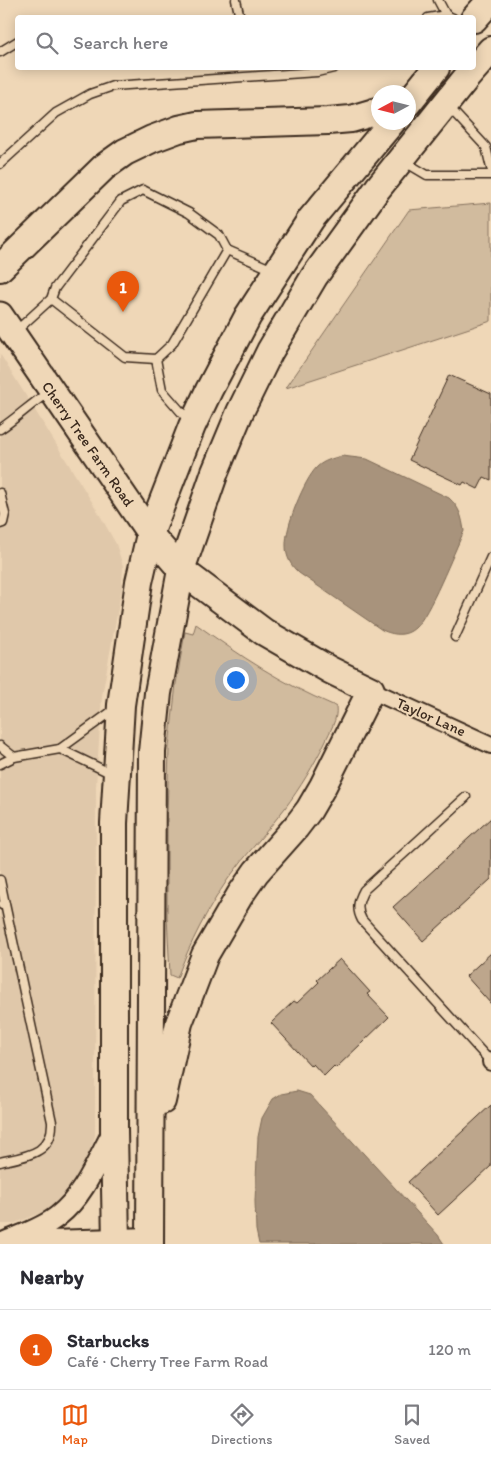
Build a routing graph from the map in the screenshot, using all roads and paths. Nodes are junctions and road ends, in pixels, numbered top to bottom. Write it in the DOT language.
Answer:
graph roads {
  1 [pos="236,0"];
  2 [pos="438,0"];
  3 [pos="491,0"];
  4 [pos="239,15"];
  5 [pos="449,15"];
  6 [pos="476,17"];
  7 [pos="15,42"];
  8 [pos="0,52"];
  9 [pos="489,56"];
  10 [pos="250,70"];
  11 [pos="326,70"];
  12 [pos="434,70"];
  13 [pos="252,76"];
  14 [pos="416,91"];
  15 [pos="446,104"];
  16 [pos="371,113"];
  17 [pos="385,130"];
  18 [pos="489,144"];
  19 [pos="402,159"];
  20 [pos="0,164"];
  21 [pos="491,168"];
  22 [pos="491,175"];
  23 [pos="227,250"];
  24 [pos="0,268"];
  25 [pos="277,272"];
  26 [pos="51,299"];
  27 [pos="6,325"];
  28 [pos="156,359"];
  29 [pos="51,390"];
  30 [pos="192,426"];
  31 [pos="0,429"];
  32 [pos="0,493"];
  33 [pos="0,524"];
  34 [pos="150,534"];
  35 [pos="491,557"];
  36 [pos="181,570"];
  37 [pos="455,637"];
  38 [pos="371,690"];
  39 [pos="122,705"];
  40 [pos="491,745"];
  41 [pos="0,746"];
  42 [pos="60,749"];
  43 [pos="14,757"];
  44 [pos="0,764"];
  45 [pos="117,776"];
  46 [pos="466,797"];
  47 [pos="0,880"];
  48 [pos="2,905"];
  49 [pos="491,1061"];
  50 [pos="114,1130"];
  51 [pos="151,1158"];
  52 [pos="0,1162"];
  53 [pos="150,1241"];
  54 [pos="116,1242"];
  55 [pos="1,1243"];
  1 -- 4 [label="lane"];
  2 -- 5 [label="lane"];
  3 -- 6 [label="highway"];
  7 -- 8 [label="lane"];
  9 -- 15 [label="highway"];
  10 -- 13 [label="lane"];
  11 -- 13 [label="lane"];
  12 -- 14 [label="highway"];
  13 -- 20 [label="lane"];
  15 -- 18 [label="lane"];
  15 -- 19 [label="highway"];
  16 -- 24 [label="highway"];
  17 -- 25 [label="highway"];
  18 -- 21 [label="lane"];
  19 -- 22 [label="lane"];
  19 -- 36 [label="highway"];
  23 -- 25 [label="lane"];
  23 -- 26 [label="lane"];
  23 -- 28 [label="lane"];
  25 -- 30 [label="highway"];
  26 -- 27 [label="lane"];
  26 -- 28 [label="lane"];
  27 -- 29 [label="main road, Cherry Tree Farm Road"];
  28 -- 30 [label="lane"];
  29 -- 31 [label="lane"];
  29 -- 34 [label="main road, Cherry Tree Farm Road"];
  30 -- 34 [label="highway"];
  32 -- 33 [label="lane"];
  34 -- 36 [label="main road, Cherry Tree Farm Road"];
  34 -- 39 [label="highway"];
  35 -- 37 [label="lane"];
  36 -- 38 [label="highway"];
  36 -- 51 [label="highway"];
  38 -- 40 [label="street, Taylor Lane"];
  38 -- 51 [label="highway"];
  39 -- 42 [label="lane"];
  39 -- 45 [label="highway"];
  41 -- 43 [label="lane"];
  42 -- 43 [label="lane"];
  42 -- 45 [label="lane"];
  43 -- 44 [label="lane"];
  45 -- 50 [label="highway"];
  46 -- 49 [label="lane"];
  47 -- 48 [label="lane"];
  48 -- 52 [label="lane"];
  50 -- 54 [label="highway"];
  50 -- 55 [label="street"];
  51 -- 53 [label="highway"];
  53 -- 54 [label="street"];
  54 -- 55 [label="street"];
}
